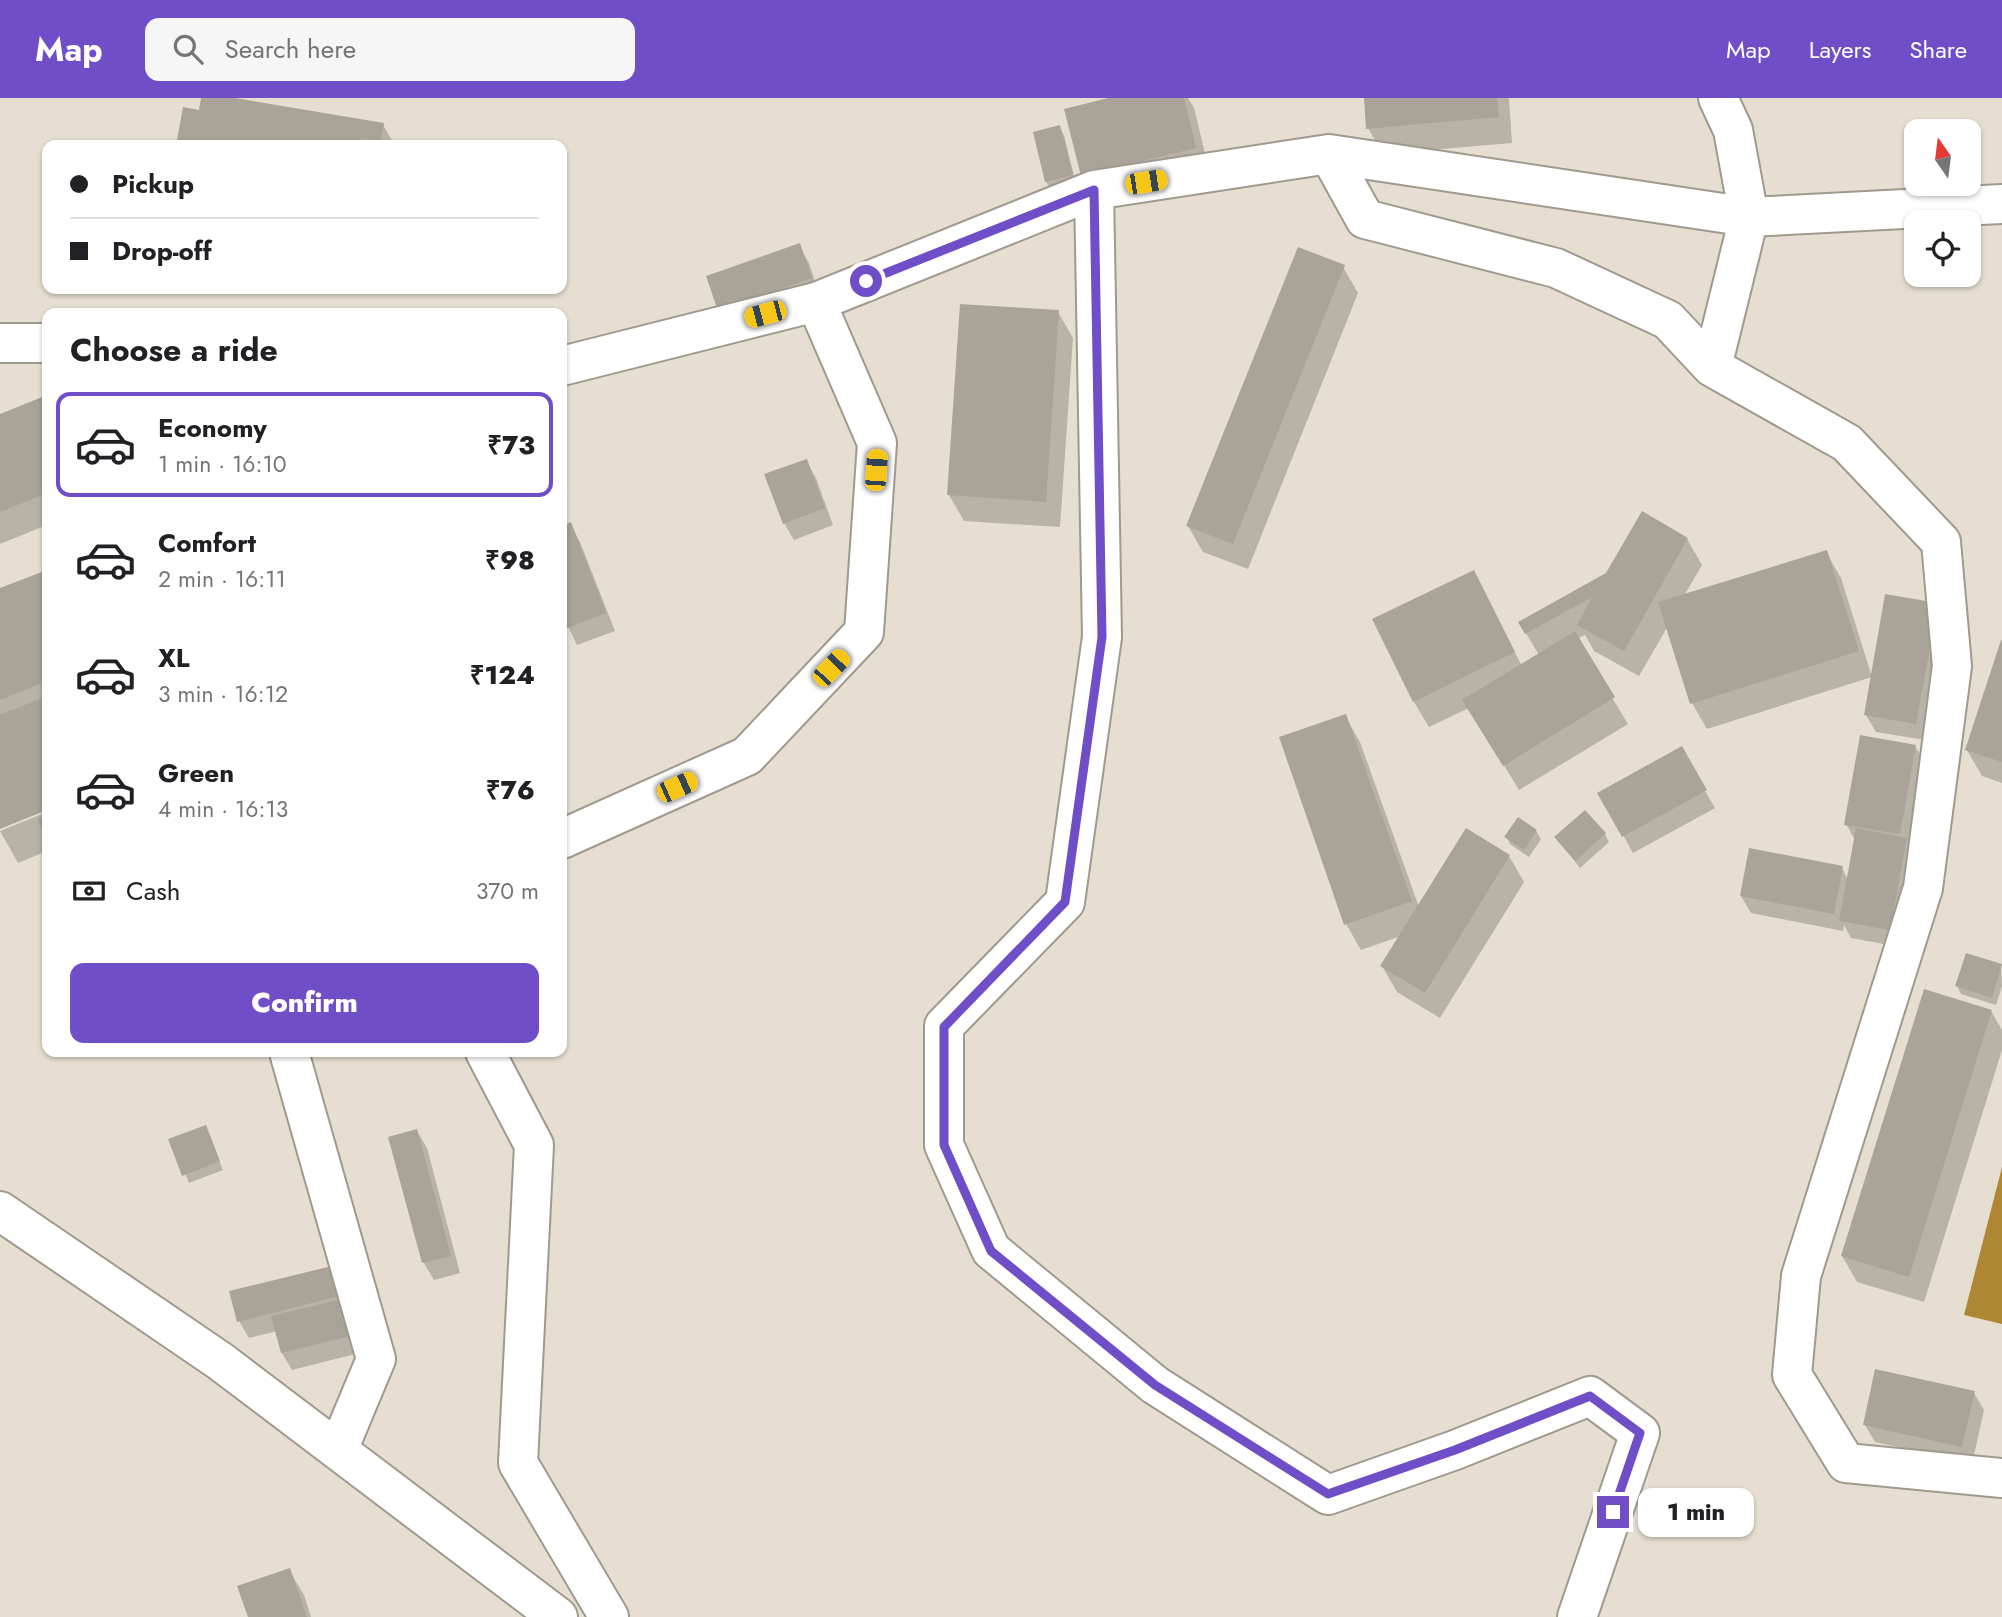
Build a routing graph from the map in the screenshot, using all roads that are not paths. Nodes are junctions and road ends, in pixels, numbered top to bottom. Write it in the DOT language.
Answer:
graph roads {
  1 [pos="1718,98"];
  2 [pos="1329,154"];
  3 [pos="1094,190"];
  4 [pos="2002,204"];
  5 [pos="1749,217"];
  6 [pos="816,302"];
  7 [pos="0,343"];
  8 [pos="42,343"];
  9 [pos="567,365"];
  10 [pos="1712,367"];
  11 [pos="567,837"];
  12 [pos="290,1057"];
  13 [pos="488,1057"];
  14 [pos="0,1211"];
  15 [pos="338,1450"];
  16 [pos="2002,1478"];
  17 [pos="558,1617"];
  18 [pos="609,1617"];
  19 [pos="1577,1617"];
  1 -- 5 [label="street"];
  2 -- 3 [label="street"];
  2 -- 5 [label="street"];
  2 -- 10 [label="street"];
  3 -- 6 [label="street"];
  3 -- 19 [label="street"];
  4 -- 5 [label="street"];
  5 -- 10 [label="street"];
  6 -- 9 [label="street"];
  6 -- 11 [label="street"];
  7 -- 8 [label="street"];
  10 -- 16 [label="street"];
  12 -- 15 [label="street"];
  13 -- 18 [label="street"];
  14 -- 15 [label="street"];
  15 -- 17 [label="street"];
}
